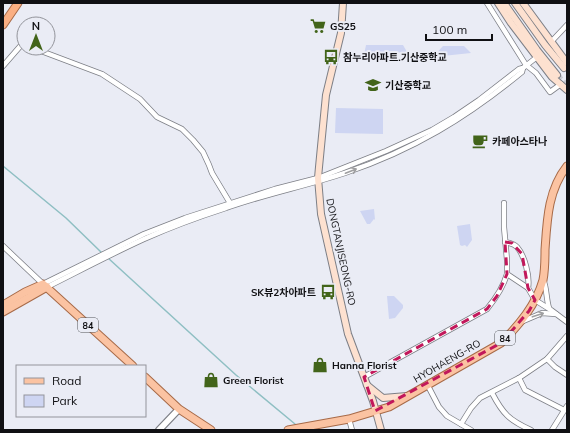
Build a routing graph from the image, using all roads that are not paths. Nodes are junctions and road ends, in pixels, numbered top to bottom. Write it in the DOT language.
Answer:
graph roads {
  1 [pos="18,3"];
  2 [pos="343,3"];
  3 [pos="487,3"];
  4 [pos="498,3"];
  5 [pos="504,3"];
  6 [pos="515,3"];
  7 [pos="523,3"];
  8 [pos="3,25"];
  9 [pos="567,25"];
  10 [pos="551,42"];
  11 [pos="16,51"];
  12 [pos="54,56"];
  13 [pos="537,58"];
  14 [pos="3,66"];
  15 [pos="565,66"];
  16 [pos="525,67"];
  17 [pos="557,75"];
  18 [pos="561,84"];
  19 [pos="567,90"];
  20 [pos="567,166"];
  21 [pos="318,180"];
  22 [pos="230,202"];
  23 [pos="504,203"];
  24 [pos="505,242"];
  25 [pos="3,246"];
  26 [pos="116,250"];
  27 [pos="507,274"];
  28 [pos="543,278"];
  29 [pos="45,285"];
  30 [pos="528,288"];
  31 [pos="535,300"];
  32 [pos="3,305"];
  33 [pos="549,308"];
  34 [pos="3,312"];
  35 [pos="557,314"];
  36 [pos="520,322"];
  37 [pos="567,322"];
  38 [pos="567,336"];
  39 [pos="547,359"];
  40 [pos="132,365"];
  41 [pos="567,375"];
  42 [pos="364,376"];
  43 [pos="146,378"];
  44 [pos="519,378"];
  45 [pos="366,384"];
  46 [pos="427,384"];
  47 [pos="492,393"];
  48 [pos="407,396"];
  49 [pos="179,408"];
  50 [pos="565,408"];
  51 [pos="375,411"];
  52 [pos="349,419"];
  53 [pos="461,424"];
  54 [pos="306,428"];
  55 [pos="159,430"];
  56 [pos="211,430"];
  57 [pos="288,430"];
  58 [pos="352,430"];
  59 [pos="381,430"];
  60 [pos="471,430"];
  61 [pos="531,430"];
  62 [pos="552,430"];
  1 -- 8 [label="highway"];
  2 -- 21 [label="main road, DONGTANJISEONG-RO"];
  3 -- 16 [label="street"];
  4 -- 13 [label="main road"];
  5 -- 17 [label="main road"];
  6 -- 15 [label="main road"];
  7 -- 10 [label="main road"];
  9 -- 10 [label="street"];
  10 -- 15 [label="main road"];
  11 -- 14 [label="street"];
  12 -- 22 [label="street"];
  13 -- 16 [label="street"];
  13 -- 18 [label="main road"];
  16 -- 18 [label="street"];
  16 -- 21 [label="street"];
  18 -- 19 [label="main road"];
  20 -- 28 [label="main road, HYOHAENG-RO / 84"];
  21 -- 22 [label="street"];
  21 -- 26 [label="street"];
  21 -- 42 [label="main road, DONGTANJISEONG-RO"];
  22 -- 26 [label="street"];
  23 -- 24 [label="street"];
  24 -- 27 [label="street"];
  24 -- 30 [label="street"];
  25 -- 29 [label="street"];
  26 -- 29 [label="street"];
  27 -- 30 [label="street"];
  27 -- 42 [label="street"];
  28 -- 31 [label="main road, HYOHAENG-RO / 84"];
  28 -- 33 [label="street"];
  29 -- 32 [label="main road"];
  29 -- 34 [label="main road"];
  29 -- 40 [label="main road, 84"];
  30 -- 31 [label="street"];
  31 -- 33 [label="street"];
  31 -- 36 [label="main road, HYOHAENG-RO / 84"];
  33 -- 35 [label="street"];
  36 -- 35 [label="street, one-way"];
  35 -- 37 [label="street"];
  36 -- 46 [label="main road, HYOHAENG-RO / 84"];
  38 -- 39 [label="street"];
  39 -- 41 [label="street"];
  39 -- 44 [label="street"];
  42 -- 45 [label="main road, DONGTANJISEONG-RO"];
  43 -- 49 [label="main road"];
  44 -- 47 [label="street"];
  44 -- 50 [label="street"];
  45 -- 48 [label="main road"];
  45 -- 51 [label="main road, DONGTANJISEONG-RO"];
  46 -- 48 [label="main road, HYOHAENG-RO / 84"];
  46 -- 53 [label="street"];
  47 -- 53 [label="street"];
  47 -- 61 [label="street"];
  48 -- 51 [label="main road, HYOHAENG-RO / 84"];
  49 -- 55 [label="street"];
  49 -- 56 [label="main road"];
  50 -- 62 [label="street"];
  51 -- 52 [label="main road, HYOHAENG-RO / 84"];
  51 -- 59 [label="main road, DONGTANJISEONG-RO"];
  52 -- 54 [label="main road, HYOHAENG-RO / 84"];
  52 -- 58 [label="street"];
  53 -- 60 [label="street"];
  54 -- 57 [label="main road, 84"];
}
